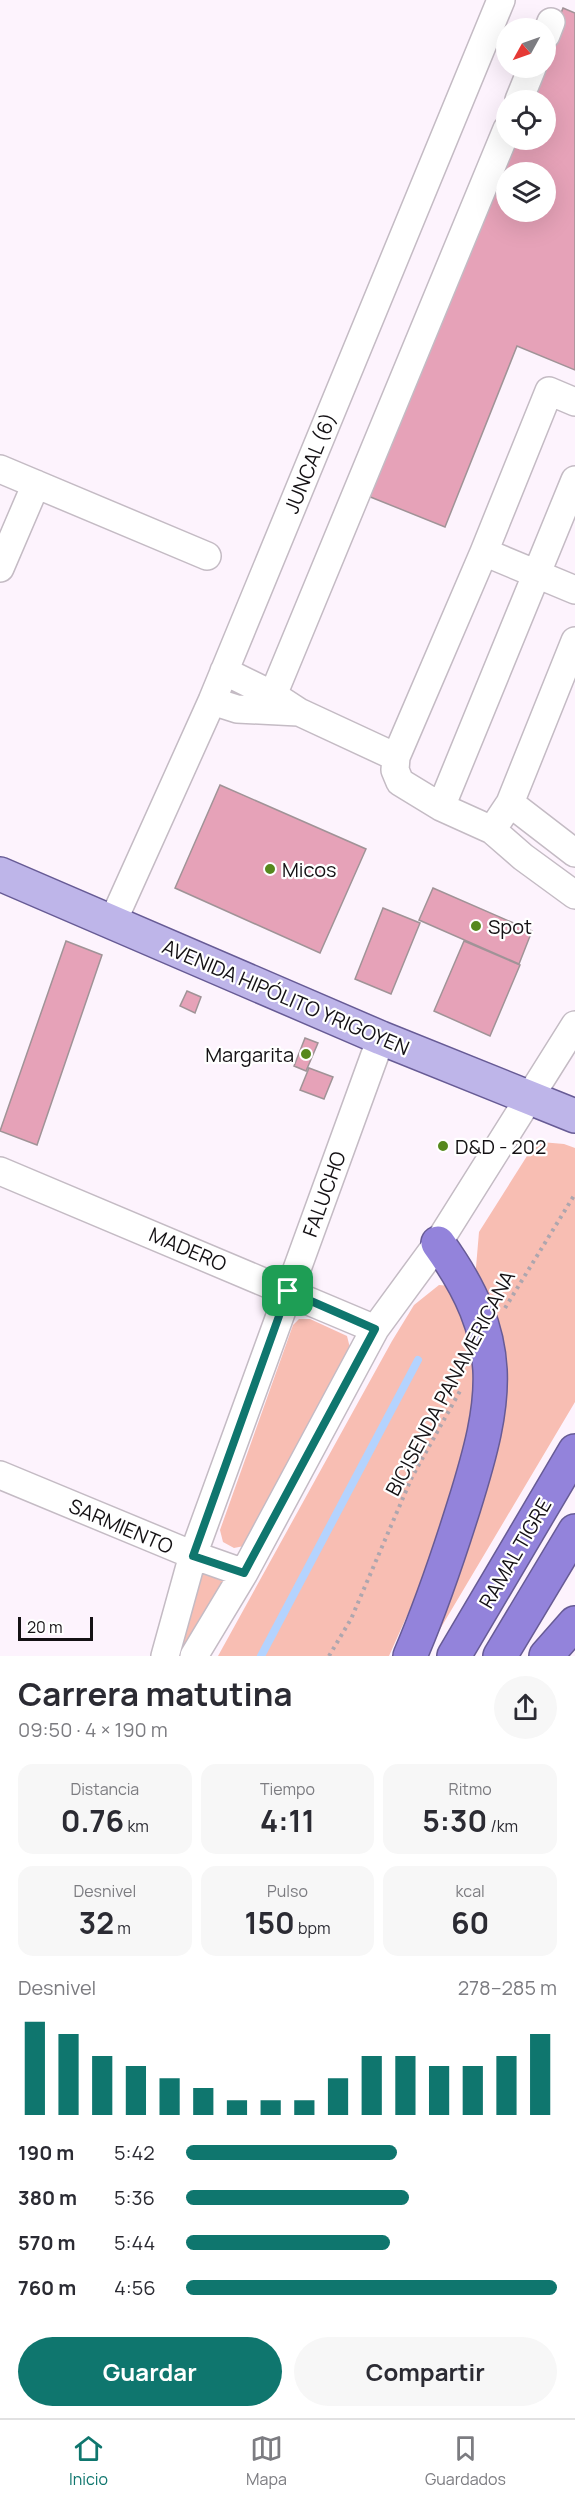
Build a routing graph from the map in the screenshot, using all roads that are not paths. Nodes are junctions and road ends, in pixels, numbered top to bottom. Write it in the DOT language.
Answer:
graph roads {
  1 [pos="501,0"];
  2 [pos="498,150"];
  3 [pos="575,402"];
  4 [pos="0,469"];
  5 [pos="575,480"];
  6 [pos="36,484"];
  7 [pos="484,552"];
  8 [pos="207,556"];
  9 [pos="0,568"];
  10 [pos="536,574"];
  11 [pos="575,590"];
  12 [pos="575,641"];
  13 [pos="224,671"];
  14 [pos="273,695"];
  15 [pos="212,701"];
  16 [pos="299,712"];
  17 [pos="396,757"];
  18 [pos="510,803"];
  19 [pos="441,807"];
  20 [pos="492,831"];
  21 [pos="575,854"];
  22 [pos="0,874"];
  23 [pos="575,895"];
  24 [pos="112,923"];
  25 [pos="575,1025"];
  26 [pos="381,1038"];
  27 [pos="531,1098"];
  28 [pos="575,1116"];
  29 [pos="0,1171"];
  30 [pos="438,1243"];
  31 [pos="288,1291"];
  32 [pos="375,1329"];
  33 [pos="575,1451"];
  34 [pos="0,1475"];
  35 [pos="575,1531"];
  36 [pos="193,1556"];
  37 [pos="244,1573"];
  38 [pos="575,1623"];
  39 [pos="165,1656"];
  40 [pos="194,1656"];
  41 [pos="410,1656"];
  42 [pos="454,1656"];
  43 [pos="500,1656"];
  44 [pos="546,1656"];
  1 -- 13 [label="street, JUNCAL (6)"];
  2 -- 14 [label="street"];
  3 -- 7 [label="street"];
  4 -- 6 [label="street"];
  5 -- 10 [label="street"];
  6 -- 8 [label="street"];
  6 -- 9 [label="street"];
  7 -- 10 [label="street"];
  7 -- 17 [label="street"];
  10 -- 11 [label="street"];
  10 -- 19 [label="street"];
  12 -- 18 [label="street"];
  13 -- 14 [label="street"];
  13 -- 15 [label="street, JUNCAL (6)"];
  14 -- 16 [label="street"];
  15 -- 16 [label="street"];
  15 -- 24 [label="street, JUNCAL (6)"];
  16 -- 17 [label="street"];
  17 -- 19 [label="street"];
  18 -- 20 [label="street"];
  18 -- 21 [label="street"];
  19 -- 20 [label="street"];
  20 -- 23 [label="street"];
  22 -- 24 [label="main road, AVENIDA HIPÓLITO YRIGOYEN"];
  24 -- 26 [label="main road, AVENIDA HIPÓLITO YRIGOYEN"];
  25 -- 27 [label="street"];
  26 -- 27 [label="main road, AVENIDA HIPÓLITO YRIGOYEN"];
  26 -- 31 [label="street, FALUCHO"];
  27 -- 28 [label="main road, AVENIDA HIPÓLITO YRIGOYEN"];
  27 -- 30 [label="street"];
  29 -- 31 [label="street, MADERO"];
  30 -- 32 [label="street"];
  30 -- 41 [label="highway"];
  31 -- 32 [label="street, MADERO"];
  31 -- 36 [label="street, FALUCHO"];
  32 -- 37 [label="street"];
  33 -- 42 [label="highway, RAMAL TIGRE"];
  34 -- 36 [label="street, SARMIENTO"];
  35 -- 43 [label="highway, RAMAL TIGRE"];
  36 -- 37 [label="street, SARMIENTO"];
  36 -- 39 [label="street, FALUCHO"];
  37 -- 40 [label="street"];
  38 -- 44 [label="highway"];
}
